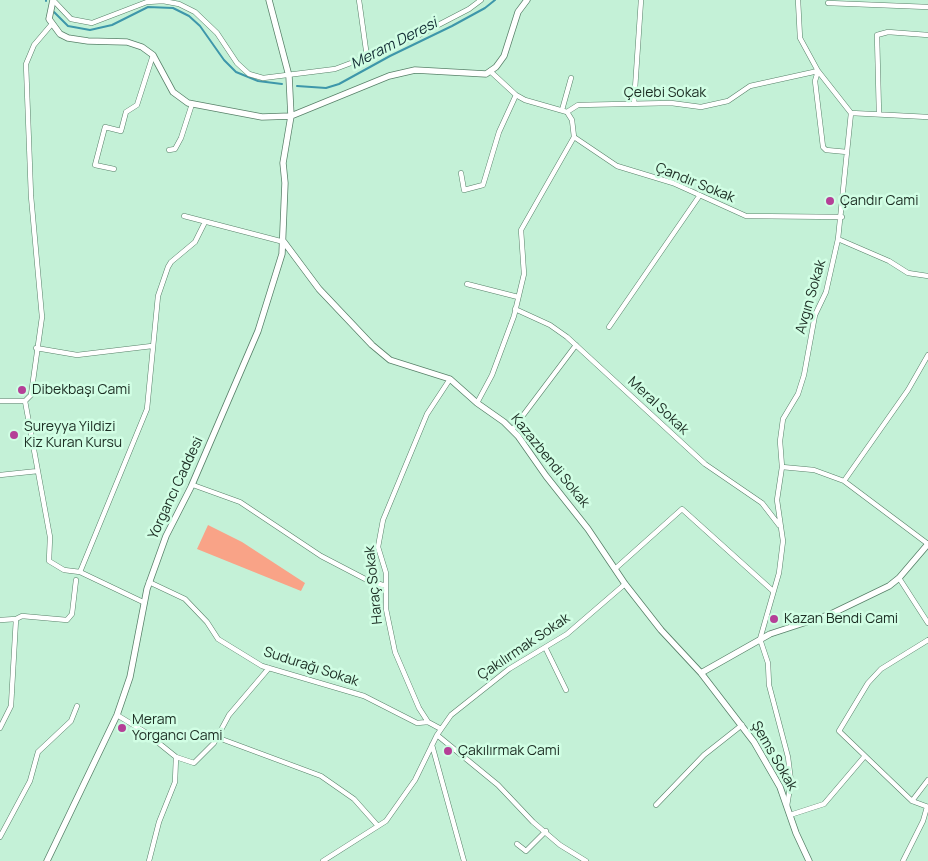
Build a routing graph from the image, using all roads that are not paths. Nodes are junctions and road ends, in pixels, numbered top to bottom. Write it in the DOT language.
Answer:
graph roads {
  1 [pos="269,0"];
  2 [pos="359,0"];
  3 [pos="482,0"];
  4 [pos="527,0"];
  5 [pos="641,0"];
  6 [pos="798,0"];
  7 [pos="54,1"];
  8 [pos="828,3"];
  9 [pos="928,7"];
  10 [pos="51,25"];
  11 [pos="928,36"];
  12 [pos="153,55"];
  13 [pos="367,57"];
  14 [pos="490,71"];
  15 [pos="818,71"];
  16 [pos="289,76"];
  17 [pos="571,78"];
  18 [pos="516,94"];
  19 [pos="192,104"];
  20 [pos="634,104"];
  21 [pos="562,110"];
  22 [pos="567,112"];
  23 [pos="851,112"];
  24 [pos="879,114"];
  25 [pos="291,116"];
  26 [pos="928,117"];
  27 [pos="574,137"];
  28 [pos="169,150"];
  29 [pos="847,152"];
  30 [pos="114,169"];
  31 [pos="461,173"];
  32 [pos="700,195"];
  33 [pos="184,216"];
  34 [pos="842,217"];
  35 [pos="205,222"];
  36 [pos="838,239"];
  37 [pos="284,242"];
  38 [pos="928,276"];
  39 [pos="467,284"];
  40 [pos="518,297"];
  41 [pos="515,309"];
  42 [pos="609,328"];
  43 [pos="576,345"];
  44 [pos="152,346"];
  45 [pos="36,348"];
  46 [pos="928,355"];
  47 [pos="450,379"];
  48 [pos="25,400"];
  49 [pos="0,401"];
  50 [pos="477,403"];
  51 [pos="512,430"];
  52 [pos="782,467"];
  53 [pos="38,471"];
  54 [pos="0,475"];
  55 [pos="844,481"];
  56 [pos="192,485"];
  57 [pos="780,526"];
  58 [pos="928,544"];
  59 [pos="616,568"];
  60 [pos="80,572"];
  61 [pos="899,578"];
  62 [pos="76,580"];
  63 [pos="149,582"];
  64 [pos="625,584"];
  65 [pos="386,586"];
  66 [pos="773,590"];
  67 [pos="143,602"];
  68 [pos="16,619"];
  69 [pos="0,620"];
  70 [pos="928,623"];
  71 [pos="760,639"];
  72 [pos="928,640"];
  73 [pos="546,649"];
  74 [pos="269,668"];
  75 [pos="701,673"];
  76 [pos="566,690"];
  77 [pos="77,706"];
  78 [pos="117,715"];
  79 [pos="428,722"];
  80 [pos="742,725"];
  81 [pos="0,728"];
  82 [pos="440,729"];
  83 [pos="437,735"];
  84 [pos="216,737"];
  85 [pos="432,744"];
  86 [pos="176,757"];
  87 [pos="864,757"];
  88 [pos="928,780"];
  89 [pos="912,801"];
  90 [pos="656,805"];
  91 [pos="787,806"];
  92 [pos="928,807"];
  93 [pos="790,815"];
  94 [pos="378,826"];
  95 [pos="546,831"];
  96 [pos="0,837"];
  97 [pos="517,844"];
  98 [pos="332,855"];
  99 [pos="47,861"];
  100 [pos="150,861"];
  101 [pos="323,861"];
  102 [pos="336,861"];
  103 [pos="464,861"];
  104 [pos="586,861"];
  105 [pos="809,861"];
  106 [pos="903,861"];
  1 -- 16 [label="street, Yorgancı Caddesi"];
  2 -- 13 [label="street"];
  3 -- 13 [label="street"];
  4 -- 14 [label="street"];
  5 -- 20 [label="street"];
  6 -- 15 [label="street"];
  7 -- 10 [label="street"];
  7 -- 16 [label="street"];
  8 -- 9 [label="street"];
  10 -- 12 [label="street"];
  10 -- 45 [label="street"];
  11 -- 24 [label="street"];
  12 -- 19 [label="street"];
  12 -- 30 [label="street"];
  13 -- 16 [label="street"];
  14 -- 18 [label="street"];
  14 -- 25 [label="street"];
  15 -- 20 [label="street, Çelebi Sokak"];
  15 -- 23 [label="street"];
  15 -- 29 [label="street"];
  16 -- 25 [label="street, Yorgancı Caddesi"];
  17 -- 21 [label="street"];
  18 -- 21 [label="street"];
  18 -- 31 [label="street"];
  19 -- 25 [label="street"];
  19 -- 28 [label="street"];
  20 -- 22 [label="street, Çelebi Sokak"];
  21 -- 22 [label="street"];
  22 -- 27 [label="street"];
  23 -- 24 [label="street"];
  23 -- 29 [label="street, Avgın Sokak"];
  24 -- 26 [label="street"];
  25 -- 37 [label="street, Yorgancı Caddesi"];
  27 -- 32 [label="street, Çandır Sokak"];
  27 -- 40 [label="street"];
  29 -- 34 [label="street, Avgın Sokak"];
  32 -- 34 [label="street, Çandır Sokak"];
  32 -- 42 [label="street"];
  33 -- 35 [label="street"];
  34 -- 36 [label="street, Avgın Sokak"];
  35 -- 37 [label="street"];
  35 -- 44 [label="street"];
  36 -- 38 [label="street"];
  36 -- 52 [label="street, Avgın Sokak"];
  37 -- 47 [label="street, Kazazbendi Sokak"];
  37 -- 56 [label="street, Yorgancı Caddesi"];
  39 -- 40 [label="street"];
  40 -- 41 [label="street"];
  41 -- 43 [label="street, Meral Sokak"];
  41 -- 50 [label="street"];
  43 -- 51 [label="street"];
  43 -- 57 [label="street, Meral Sokak"];
  44 -- 45 [label="street"];
  44 -- 60 [label="street"];
  45 -- 48 [label="street"];
  46 -- 55 [label="street"];
  47 -- 50 [label="street, Kazazbendi Sokak"];
  47 -- 65 [label="street, Haraç Sokak"];
  48 -- 49 [label="street"];
  48 -- 53 [label="street"];
  50 -- 51 [label="street, Kazazbendi Sokak"];
  51 -- 59 [label="street, Kazazbendi Sokak"];
  52 -- 55 [label="street"];
  52 -- 57 [label="street, Avgın Sokak"];
  53 -- 54 [label="street"];
  53 -- 60 [label="street"];
  55 -- 58 [label="street"];
  56 -- 63 [label="street, Yorgancı Caddesi"];
  56 -- 65 [label="street"];
  57 -- 66 [label="street, Avgın Sokak"];
  58 -- 61 [label="street"];
  59 -- 64 [label="street, Kazazbendi Sokak"];
  59 -- 66 [label="street"];
  60 -- 67 [label="street"];
  61 -- 70 [label="street"];
  61 -- 71 [label="street"];
  62 -- 68 [label="street"];
  63 -- 67 [label="street, Yorgancı Caddesi"];
  63 -- 74 [label="street, Sudurağı Sokak"];
  64 -- 73 [label="street, Çakılırmak Sokak"];
  64 -- 75 [label="street, Kazazbendi Sokak"];
  65 -- 79 [label="street, Haraç Sokak"];
  66 -- 71 [label="street, Avgın Sokak"];
  67 -- 78 [label="street, Yorgancı Caddesi"];
  68 -- 69 [label="street"];
  68 -- 81 [label="street"];
  71 -- 75 [label="street"];
  71 -- 91 [label="street"];
  72 -- 87 [label="street"];
  73 -- 76 [label="street"];
  73 -- 82 [label="street, Çakılırmak Sokak"];
  74 -- 79 [label="street, Sudurağı Sokak"];
  74 -- 84 [label="street"];
  75 -- 80 [label="street, Şems Sokak"];
  77 -- 96 [label="street"];
  78 -- 86 [label="street"];
  78 -- 99 [label="street, Yorgancı Caddesi"];
  79 -- 82 [label="street"];
  80 -- 90 [label="street"];
  80 -- 91 [label="street, Şems Sokak"];
  82 -- 83 [label="street, Çakılırmak Sokak"];
  83 -- 85 [label="street, Çakılırmak Sokak"];
  83 -- 95 [label="street"];
  84 -- 86 [label="street"];
  84 -- 94 [label="street"];
  85 -- 94 [label="street, Çakılırmak Sokak"];
  85 -- 103 [label="street"];
  86 -- 100 [label="street"];
  87 -- 89 [label="street"];
  87 -- 93 [label="street"];
  88 -- 89 [label="street"];
  89 -- 92 [label="street"];
  91 -- 93 [label="street, Şems Sokak"];
  92 -- 106 [label="street"];
  93 -- 105 [label="street, Şems Sokak"];
  94 -- 98 [label="street, Çakılırmak Sokak"];
  95 -- 97 [label="street"];
  95 -- 104 [label="street"];
  98 -- 101 [label="street, Çakılırmak Sokak"];
  98 -- 102 [label="street"];
}
